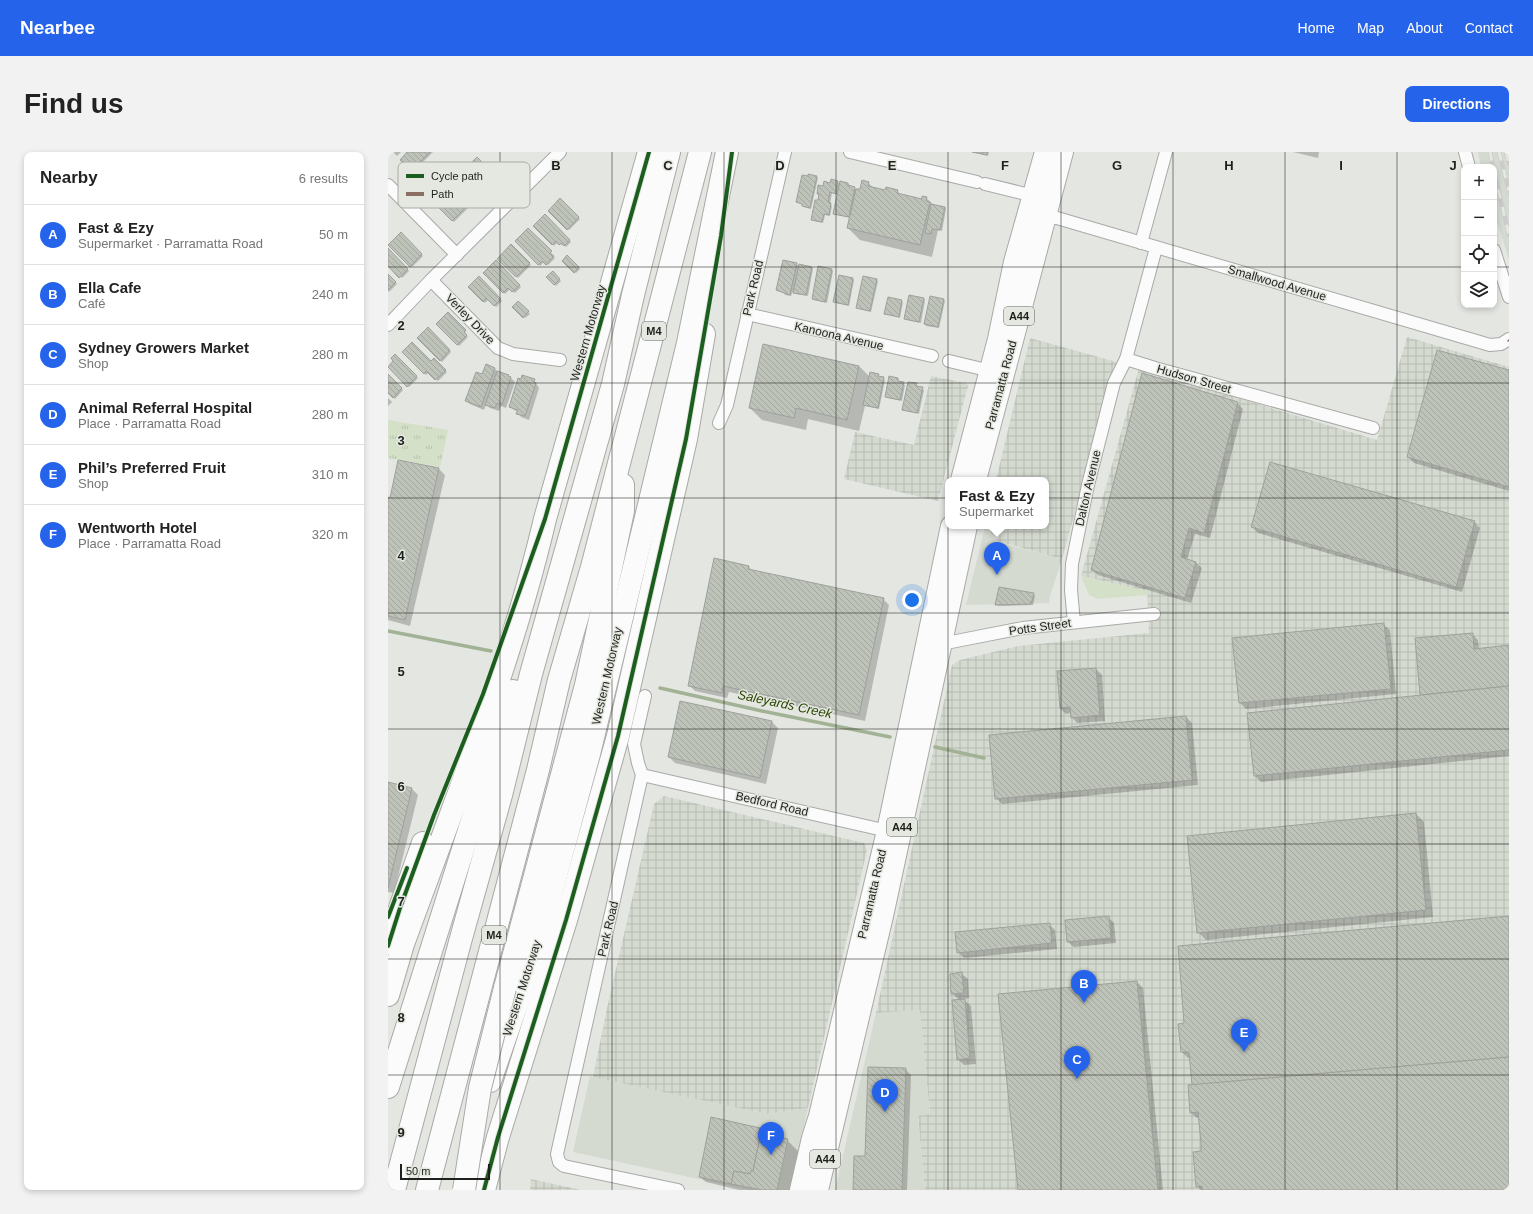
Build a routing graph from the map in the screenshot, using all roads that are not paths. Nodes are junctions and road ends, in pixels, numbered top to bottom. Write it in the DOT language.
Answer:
graph roads {
  1 [pos="560,152"];
  2 [pos="649,152"];
  3 [pos="669,152"];
  4 [pos="700,152"];
  5 [pos="727,152"];
  6 [pos="732,152"];
  7 [pos="785,152"];
  8 [pos="850,152"];
  9 [pos="1045,152"];
  10 [pos="1063,152"];
  11 [pos="1166,152"];
  12 [pos="1465,152"];
  13 [pos="1468,164"];
  14 [pos="530,182"];
  15 [pos="388,186"];
  16 [pos="398,196"];
  17 [pos="1034,196"];
  18 [pos="410,208"];
  19 [pos="504,208"];
  20 [pos="1048,210"];
  21 [pos="1141,243"];
  22 [pos="1156,248"];
  23 [pos="457,255"];
  24 [pos="1497,259"];
  25 [pos="431,280"];
  26 [pos="1509,297"];
  27 [pos="747,314"];
  28 [pos="388,325"];
  29 [pos="1509,339"];
  30 [pos="932,356"];
  31 [pos="1126,358"];
  32 [pos="560,360"];
  33 [pos="950,361"];
  34 [pos="996,372"];
  35 [pos="719,423"];
  36 [pos="1373,428"];
  37 [pos="622,452"];
  38 [pos="962,477"];
  39 [pos="977,477"];
  40 [pos="951,529"];
  41 [pos="966,529"];
  42 [pos="1154,614"];
  43 [pos="1074,622"];
  44 [pos="934,642"];
  45 [pos="520,644"];
  46 [pos="601,660"];
  47 [pos="511,670"];
  48 [pos="595,687"];
  49 [pos="636,695"];
  50 [pos="642,774"];
  51 [pos="894,832"];
  52 [pos="388,946"];
  53 [pos="388,995"];
  54 [pos="388,1087"];
  55 [pos="394,1190"];
  56 [pos="427,1190"];
  57 [pos="453,1190"];
  58 [pos="464,1190"];
  59 [pos="484,1190"];
  60 [pos="678,1190"];
  61 [pos="800,1190"];
  62 [pos="818,1190"];
  1 -- 14 [label="street"];
  2 -- 45 [label="highway, Western Motorway"];
  3 -- 45 [label="highway, M4"];
  4 -- 37 [label="highway, M4"];
  5 -- 46 [label="highway, Western Motorway"];
  6 -- 49 [label="highway"];
  7 -- 27 [label="street, Park Road"];
  8 -- 17 [label="street"];
  9 -- 17 [label="highway, Parramatta Road / A44"];
  10 -- 20 [label="highway, Parramatta Road / A44"];
  11 -- 21 [label="street"];
  12 -- 13 [label="street"];
  15 -- 16 [label="street"];
  17 -- 20 [label="street, Smallwood Avenue"];
  17 -- 34 [label="highway, Parramatta Road / A44"];
  18 -- 23 [label="street"];
  19 -- 23 [label="street"];
  20 -- 21 [label="street, Smallwood Avenue"];
  20 -- 34 [label="highway, Parramatta Road / A44"];
  21 -- 22 [label="street, Smallwood Avenue"];
  22 -- 29 [label="street, Smallwood Avenue"];
  22 -- 31 [label="street"];
  23 -- 25 [label="street"];
  24 -- 26 [label="street"];
  25 -- 28 [label="street"];
  25 -- 32 [label="street, Verley Drive"];
  27 -- 30 [label="street, Kanoona Avenue"];
  27 -- 35 [label="street, Park Road"];
  31 -- 36 [label="street, Hudson Street"];
  31 -- 43 [label="street, Dalton Avenue"];
  33 -- 34 [label="street"];
  34 -- 38 [label="highway, Parramatta Road / A44"];
  34 -- 39 [label="highway, Parramatta Road / A44"];
  37 -- 46 [label="highway"];
  37 -- 56 [label="highway, M4"];
  40 -- 44 [label="highway, Parramatta Road / A44"];
  41 -- 44 [label="highway, Parramatta Road / A44"];
  42 -- 43 [label="street, Potts Street"];
  43 -- 44 [label="street, Potts Street"];
  44 -- 51 [label="highway, Parramatta Road / A44"];
  45 -- 47 [label="highway"];
  46 -- 48 [label="highway, Western Motorway"];
  47 -- 52 [label="highway"];
  47 -- 53 [label="highway"];
  47 -- 54 [label="highway"];
  47 -- 55 [label="highway, M4"];
  48 -- 57 [label="highway, Western Motorway"];
  48 -- 58 [label="highway, bridge"];
  49 -- 50 [label="street, Park Road"];
  49 -- 59 [label="highway"];
  50 -- 51 [label="street, Bedford Road"];
  50 -- 60 [label="street, Park Road"];
  51 -- 61 [label="highway, Parramatta Road / A44"];
  51 -- 62 [label="highway, Parramatta Road / A44"];
}
